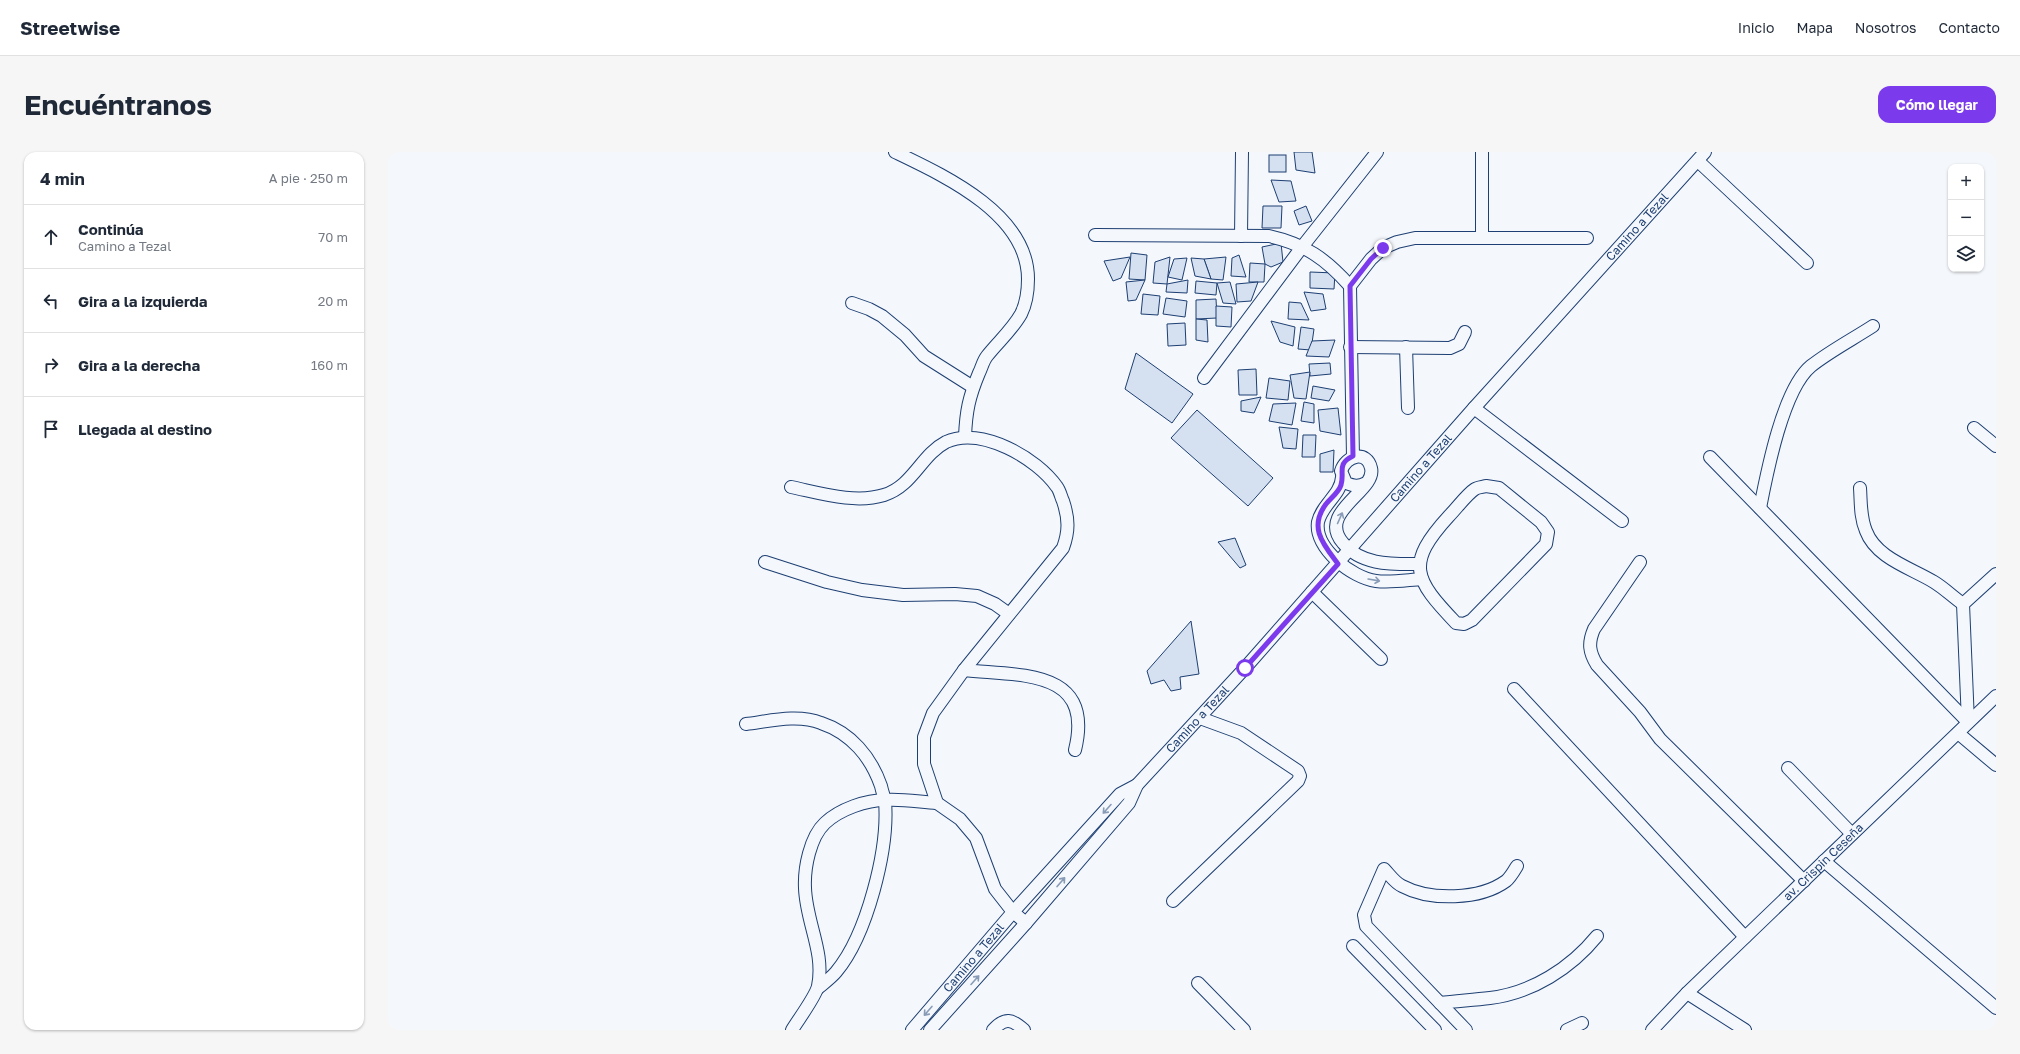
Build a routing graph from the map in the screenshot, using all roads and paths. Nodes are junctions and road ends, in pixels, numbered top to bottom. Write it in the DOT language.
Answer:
graph roads {
  1 [pos="895,152"];
  2 [pos="1242,152"];
  3 [pos="1377,152"];
  4 [pos="1482,152"];
  5 [pos="1702,156"];
  6 [pos="1095,235"];
  7 [pos="1241,236"];
  8 [pos="1482,237"];
  9 [pos="1587,238"];
  10 [pos="1302,247"];
  11 [pos="1807,263"];
  12 [pos="1350,286"];
  13 [pos="852,303"];
  14 [pos="1873,326"];
  15 [pos="1465,332"];
  16 [pos="1350,347"];
  17 [pos="1406,347"];
  18 [pos="1204,378"];
  19 [pos="973,387"];
  20 [pos="1408,408"];
  21 [pos="1474,408"];
  22 [pos="1974,428"];
  23 [pos="965,437"];
  24 [pos="1996,446"];
  25 [pos="1353,456"];
  26 [pos="1710,457"];
  27 [pos="1342,477"];
  28 [pos="1366,483"];
  29 [pos="791,486"];
  30 [pos="1860,488"];
  31 [pos="1760,508"];
  32 [pos="1622,521"];
  33 [pos="1349,551"];
  34 [pos="765,562"];
  35 [pos="1640,562"];
  36 [pos="1338,564"];
  37 [pos="1420,564"];
  38 [pos="1996,574"];
  39 [pos="1422,579"];
  40 [pos="1312,592"];
  41 [pos="1963,604"];
  42 [pos="1009,614"];
  43 [pos="1381,659"];
  44 [pos="964,670"];
  45 [pos="1514,689"];
  46 [pos="1996,696"];
  47 [pos="1200,718"];
  48 [pos="1968,722"];
  49 [pos="746,724"];
  50 [pos="1958,733"];
  51 [pos="1075,750"];
  52 [pos="1996,765"];
  53 [pos="1788,768"];
  54 [pos="1137,785"];
  55 [pos="885,800"];
  56 [pos="938,803"];
  57 [pos="1852,834"];
  58 [pos="1824,861"];
  59 [pos="1517,866"];
  60 [pos="1804,881"];
  61 [pos="1174,901"];
  62 [pos="1013,912"];
  63 [pos="1026,923"];
  64 [pos="1597,936"];
  65 [pos="1745,937"];
  66 [pos="1353,946"];
  67 [pos="1198,983"];
  68 [pos="818,988"];
  69 [pos="1687,993"];
  70 [pos="1440,1003"];
  71 [pos="1996,1008"];
  72 [pos="1582,1023"];
  73 [pos="936,1028"];
  74 [pos="792,1030"];
  75 [pos="912,1030"];
  76 [pos="993,1030"];
  77 [pos="1024,1030"];
  78 [pos="1244,1030"];
  79 [pos="1435,1030"];
  80 [pos="1466,1030"];
  81 [pos="1567,1030"];
  82 [pos="1652,1030"];
  83 [pos="1745,1030"];
  1 -- 19 [label="street"];
  2 -- 7 [label="street"];
  3 -- 10 [label="street"];
  4 -- 8 [label="street"];
  5 -- 11 [label="street"];
  5 -- 21 [label="street, Camino a Tezal"];
  6 -- 7 [label="street"];
  7 -- 10 [label="street"];
  8 -- 9 [label="street"];
  8 -- 12 [label="street"];
  10 -- 12 [label="street"];
  10 -- 18 [label="street"];
  12 -- 16 [label="street"];
  13 -- 19 [label="street"];
  14 -- 31 [label="street"];
  15 -- 17 [label="street"];
  16 -- 17 [label="street"];
  16 -- 25 [label="street"];
  17 -- 20 [label="street"];
  19 -- 23 [label="street"];
  21 -- 32 [label="street"];
  21 -- 33 [label="street, Camino a Tezal"];
  22 -- 24 [label="street"];
  23 -- 29 [label="street"];
  23 -- 42 [label="street"];
  25 -- 27 [label="street"];
  25 -- 28 [label="street"];
  26 -- 31 [label="street"];
  27 -- 28 [label="street"];
  27 -- 36 [label="street"];
  33 -- 28 [label="street, one-way"];
  30 -- 41 [label="street"];
  31 -- 48 [label="street"];
  33 -- 36 [label="street, Camino a Tezal"];
  33 -- 37 [label="street"];
  34 -- 42 [label="street"];
  35 -- 60 [label="street"];
  36 -- 39 [label="street, one-way"];
  36 -- 40 [label="street, Camino a Tezal"];
  37 -- 39 [label="street"];
  37 -- 39 [label="street"];
  38 -- 41 [label="street"];
  40 -- 43 [label="street"];
  40 -- 47 [label="street, Camino a Tezal"];
  41 -- 48 [label="street"];
  42 -- 44 [label="street"];
  44 -- 51 [label="street"];
  44 -- 56 [label="street"];
  45 -- 65 [label="street"];
  46 -- 48 [label="street, av. Crispin Ceseña"];
  47 -- 54 [label="street, Camino a Tezal"];
  47 -- 61 [label="street"];
  48 -- 50 [label="street, av. Crispin Ceseña"];
  49 -- 55 [label="street"];
  50 -- 52 [label="street"];
  50 -- 57 [label="street, av. Crispin Ceseña"];
  53 -- 57 [label="street"];
  54 -- 62 [label="street, Camino a Tezal, one-way"];
  63 -- 54 [label="street, Camino a Tezal, one-way"];
  55 -- 56 [label="street"];
  55 -- 68 [label="street"];
  55 -- 68 [label="street"];
  56 -- 62 [label="street"];
  57 -- 58 [label="street, av. Crispin Ceseña"];
  58 -- 60 [label="street, av. Crispin Ceseña"];
  58 -- 71 [label="street"];
  59 -- 70 [label="street"];
  60 -- 65 [label="street, av. Crispin Ceseña"];
  62 -- 63 [label="street"];
  62 -- 75 [label="street, Camino a Tezal, one-way"];
  73 -- 63 [label="street, Camino a Tezal, one-way"];
  64 -- 70 [label="street"];
  65 -- 69 [label="street, av. Crispin Ceseña"];
  66 -- 79 [label="street"];
  67 -- 78 [label="street"];
  68 -- 74 [label="street"];
  69 -- 82 [label="street, av. Crispin Ceseña"];
  69 -- 83 [label="street"];
  70 -- 80 [label="street"];
  72 -- 81 [label="street"];
  76 -- 77 [label="street"];
}
